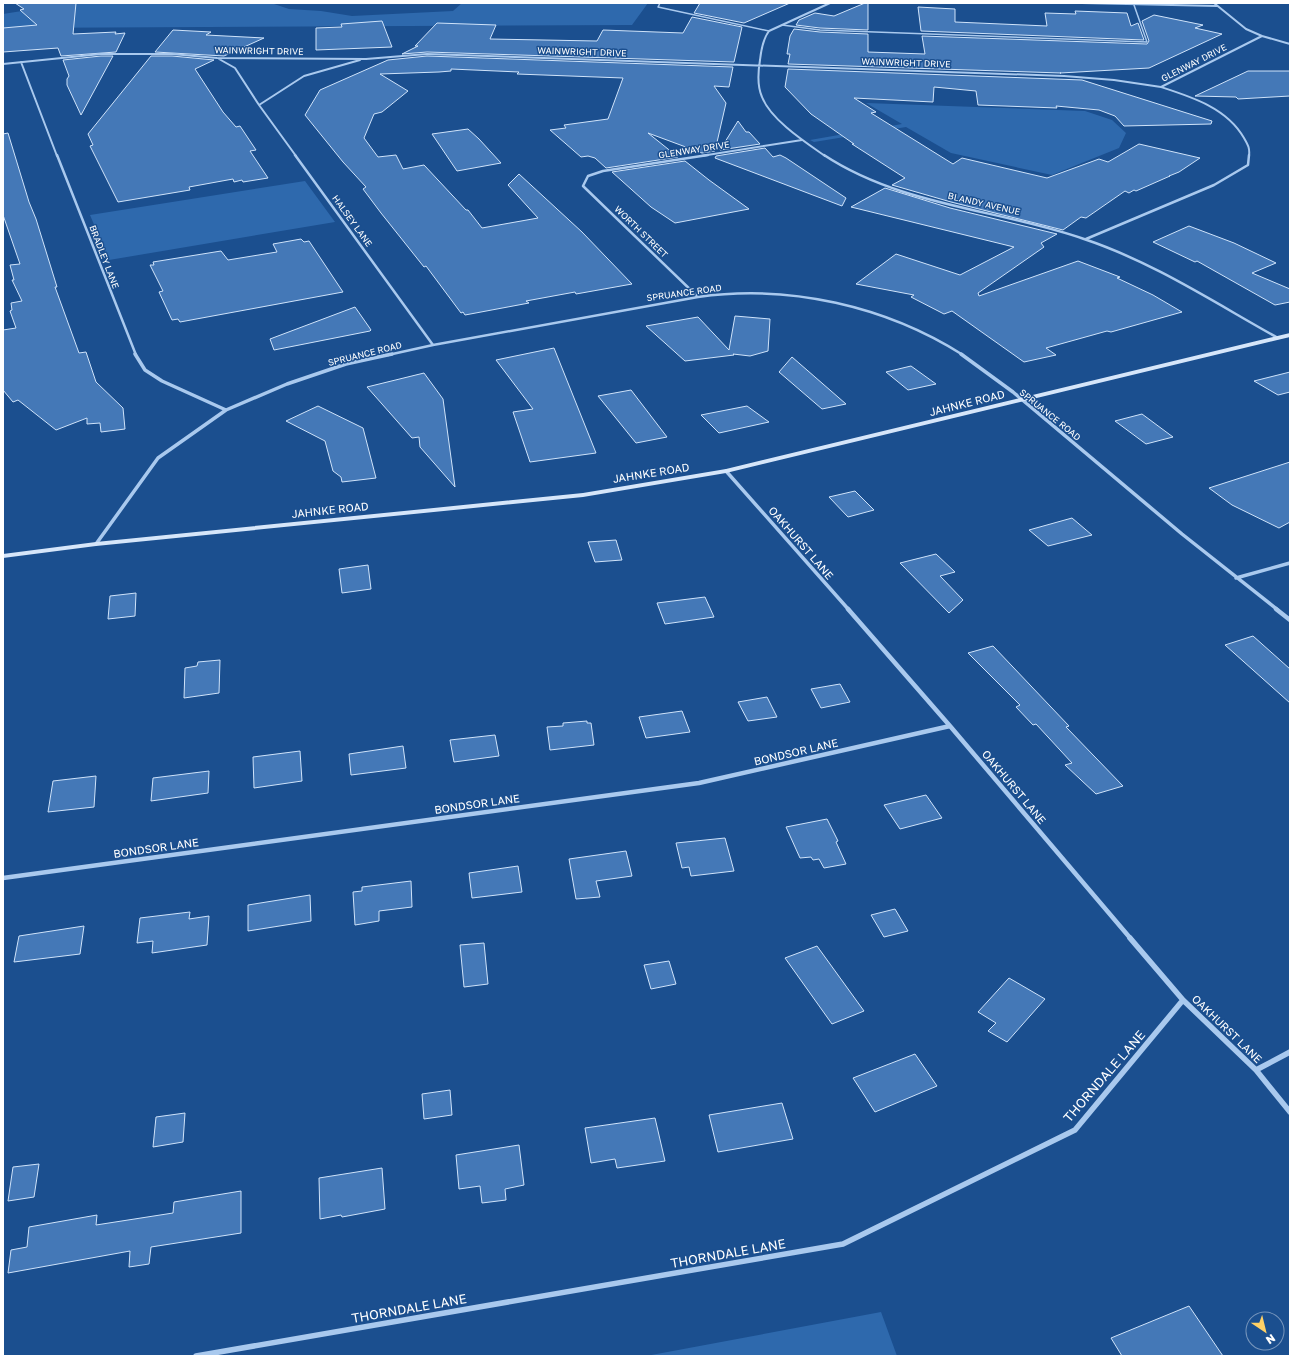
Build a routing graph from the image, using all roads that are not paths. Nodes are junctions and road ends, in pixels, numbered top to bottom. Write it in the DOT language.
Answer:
graph roads {
  1 [pos="660,3"];
  2 [pos="830,3"];
  3 [pos="1082,3"];
  4 [pos="1098,3"];
  5 [pos="1214,3"];
  6 [pos="1134,5"];
  7 [pos="1217,6"];
  8 [pos="782,25"];
  9 [pos="769,31"];
  10 [pos="1262,36"];
  11 [pos="1290,44"];
  12 [pos="217,58"];
  13 [pos="366,59"];
  14 [pos="21,62"];
  15 [pos="3,64"];
  16 [pos="758,65"];
  17 [pos="1162,87"];
  18 [pos="259,105"];
  19 [pos="802,140"];
  20 [pos="588,176"];
  21 [pos="1086,239"];
  22 [pos="698,297"];
  23 [pos="1290,335"];
  24 [pos="1278,338"];
  25 [pos="433,345"];
  26 [pos="1021,400"];
  27 [pos="226,410"];
  28 [pos="726,471"];
  29 [pos="96,544"];
  30 [pos="3,556"];
  31 [pos="1290,563"];
  32 [pos="1236,578"];
  33 [pos="1290,620"];
  34 [pos="950,726"];
  35 [pos="3,878"];
  36 [pos="1183,1000"];
  37 [pos="1290,1052"];
  38 [pos="1256,1070"];
  39 [pos="1290,1112"];
  40 [pos="196,1356"];
  1 -- 9 [label="lane"];
  2 -- 8 [label="street"];
  3 -- 4 [label="street"];
  4 -- 6 [label="street"];
  5 -- 7 [label="street"];
  6 -- 7 [label="street"];
  6 -- 8 [label="lane"];
  7 -- 10 [label="street"];
  8 -- 9 [label="street"];
  9 -- 16 [label="street, BLANDY AVENUE"];
  10 -- 11 [label="street"];
  10 -- 17 [label="street, GLENWAY DRIVE"];
  12 -- 13 [label="street, WAINWRIGHT DRIVE"];
  12 -- 14 [label="street, WAINWRIGHT DRIVE"];
  12 -- 18 [label="street, HALSEY LANE"];
  13 -- 16 [label="street, WAINWRIGHT DRIVE"];
  13 -- 18 [label="street"];
  14 -- 15 [label="street, WAINWRIGHT DRIVE"];
  14 -- 27 [label="street, BRADLEY LANE"];
  16 -- 17 [label="street, WAINWRIGHT DRIVE"];
  16 -- 19 [label="street, BLANDY AVENUE"];
  17 -- 21 [label="street, GLENWAY DRIVE"];
  18 -- 25 [label="street, HALSEY LANE"];
  19 -- 20 [label="street, GLENWAY DRIVE"];
  19 -- 21 [label="street, BLANDY AVENUE"];
  20 -- 22 [label="street, WORTH STREET"];
  21 -- 24 [label="street, BLANDY AVENUE"];
  22 -- 25 [label="street, SPRUANCE ROAD"];
  22 -- 26 [label="street, SPRUANCE ROAD"];
  23 -- 24 [label="main road, JAHNKE ROAD"];
  24 -- 26 [label="main road, JAHNKE ROAD"];
  25 -- 27 [label="street, SPRUANCE ROAD"];
  26 -- 28 [label="main road, JAHNKE ROAD"];
  26 -- 32 [label="street, SPRUANCE ROAD"];
  27 -- 29 [label="street, SPRUANCE ROAD"];
  28 -- 29 [label="main road, JAHNKE ROAD"];
  28 -- 34 [label="street, OAKHURST LANE"];
  29 -- 30 [label="main road, JAHNKE ROAD"];
  31 -- 32 [label="street"];
  32 -- 33 [label="street, SPRUANCE ROAD"];
  34 -- 35 [label="street, BONDSOR LANE"];
  34 -- 36 [label="street, OAKHURST LANE"];
  36 -- 38 [label="street, OAKHURST LANE"];
  36 -- 40 [label="street, THORNDALE LANE"];
  37 -- 38 [label="street"];
  38 -- 39 [label="street, OAKHURST LANE"];
}
